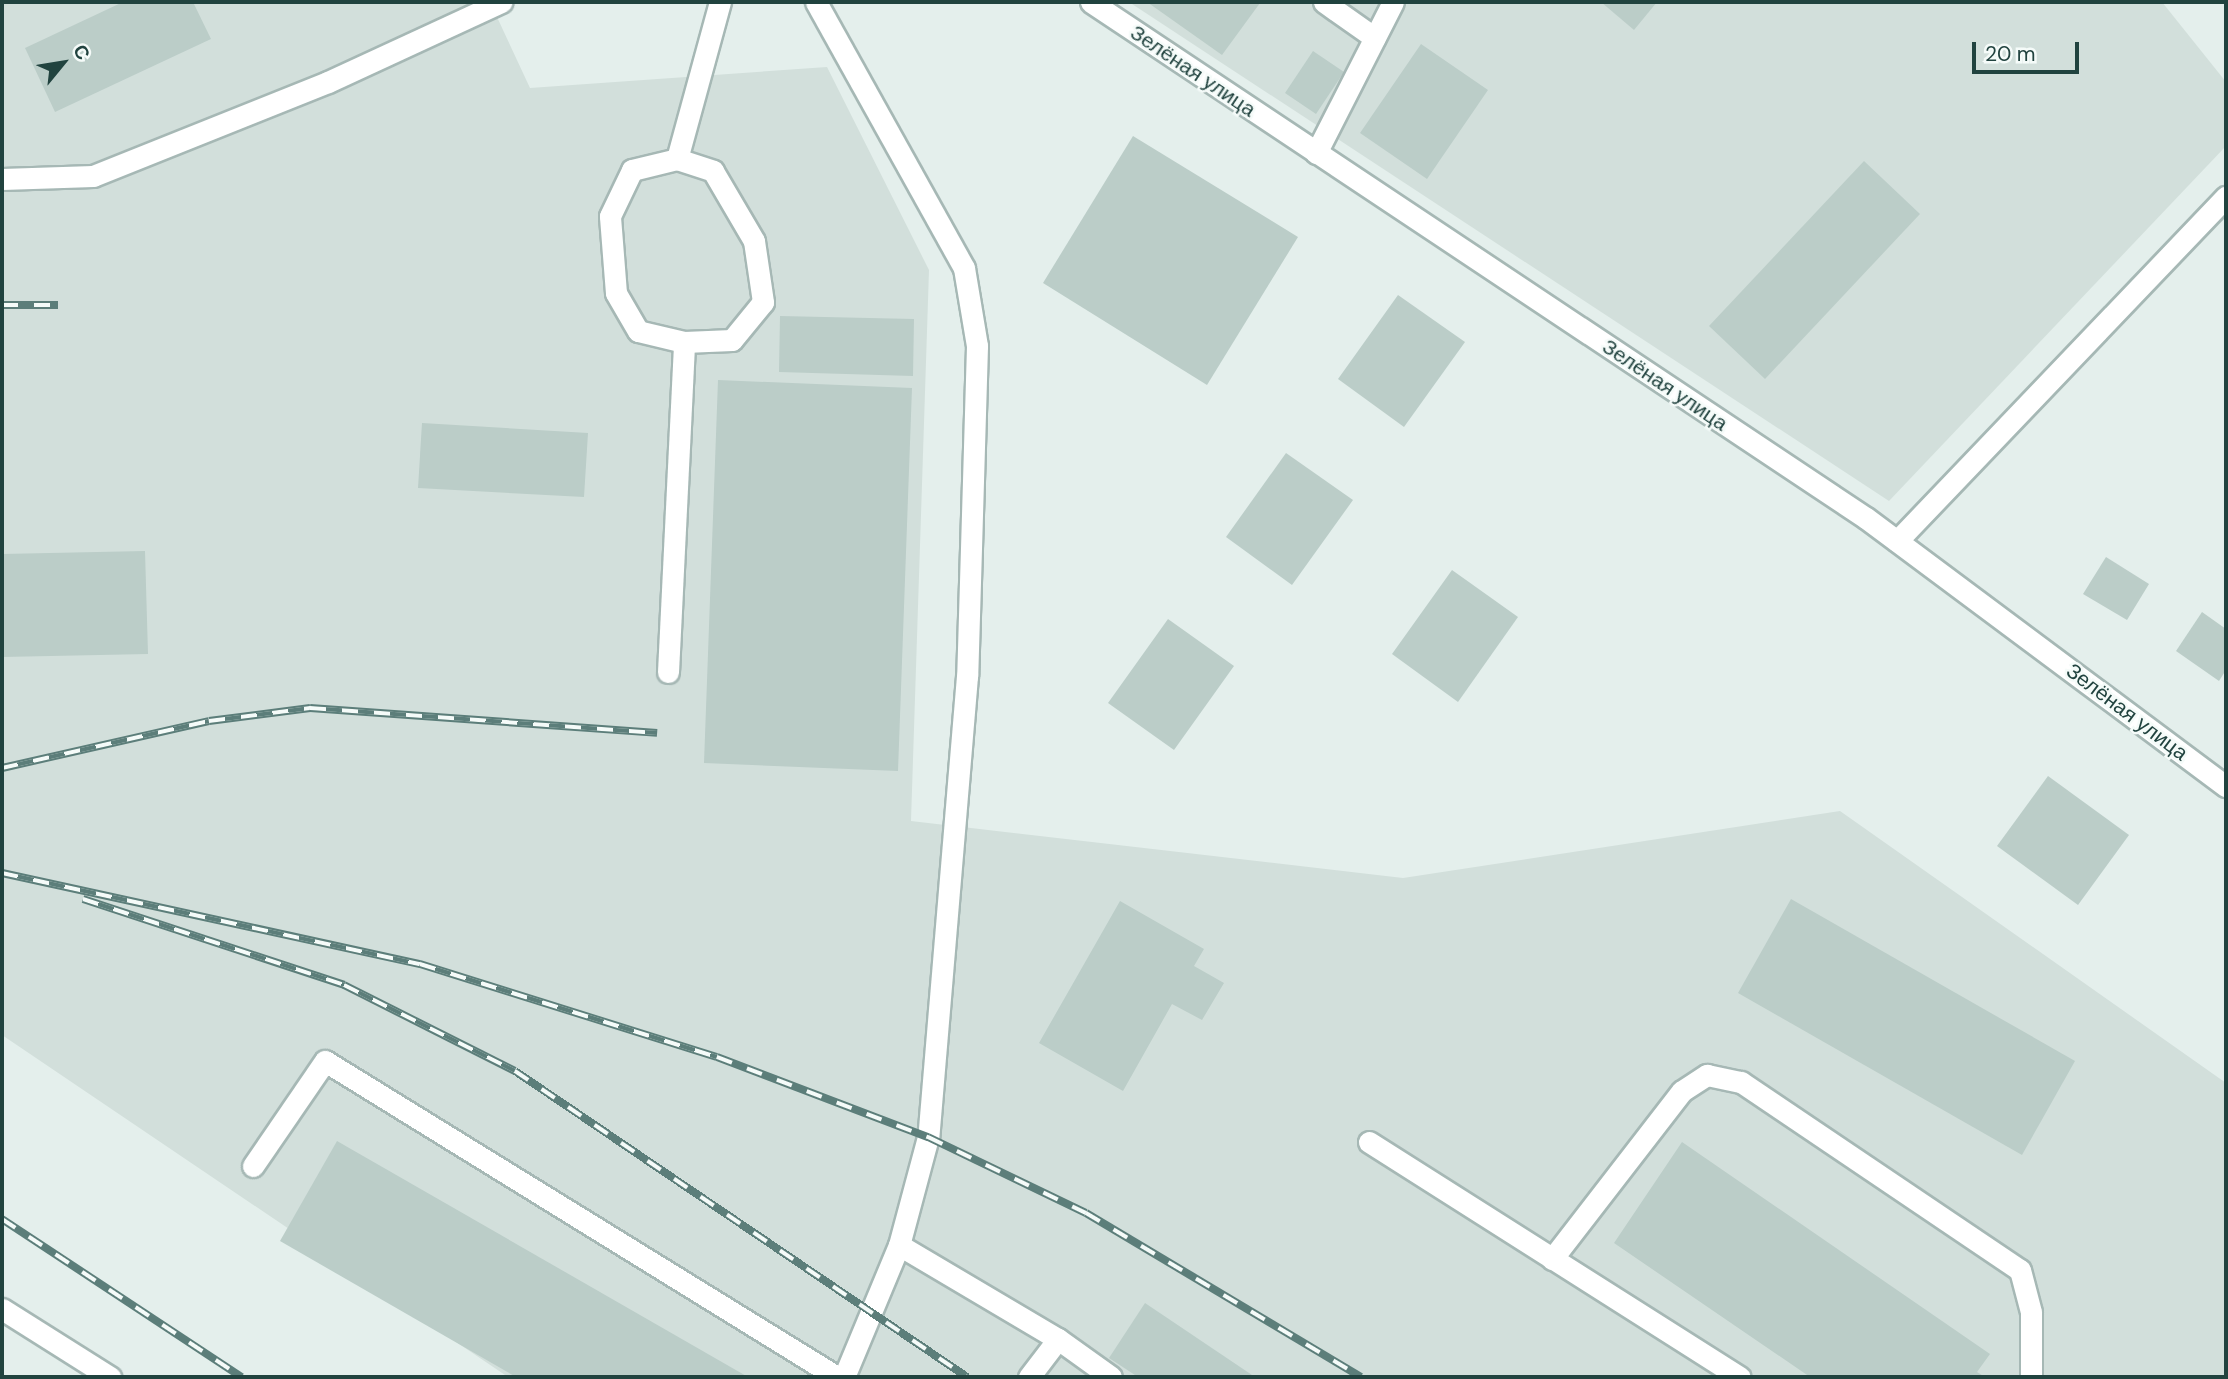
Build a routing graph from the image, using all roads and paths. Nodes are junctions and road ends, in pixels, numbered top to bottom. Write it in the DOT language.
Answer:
graph roads {
  1 [pos="502,2"];
  2 [pos="720,2"];
  3 [pos="816,2"];
  4 [pos="1091,2"];
  5 [pos="1324,2"];
  6 [pos="1393,2"];
  7 [pos="1375,38"];
  8 [pos="1316,153"];
  9 [pos="677,159"];
  10 [pos="2,179"];
  11 [pos="2226,197"];
  12 [pos="684,342"];
  13 [pos="1897,541"];
  14 [pos="668,672"];
  15 [pos="2226,786"];
  16 [pos="1369,1142"];
  17 [pos="253,1166"];
  18 [pos="899,1245"];
  19 [pos="1552,1259"];
  20 [pos="2,1309"];
  21 [pos="1058,1339"];
  22 [pos="110,1377"];
  23 [pos="837,1377"];
  24 [pos="844,1377"];
  25 [pos="1029,1377"];
  26 [pos="1111,1377"];
  27 [pos="1740,1377"];
  28 [pos="2031,1377"];
  1 -- 10 [label="street"];
  2 -- 9 [label="street"];
  3 -- 18 [label="street"];
  4 -- 8 [label="street, Зелёная улица"];
  5 -- 7 [label="street"];
  6 -- 7 [label="street"];
  7 -- 8 [label="street"];
  8 -- 13 [label="street, Зелёная улица"];
  9 -- 12 [label="street"];
  9 -- 12 [label="street"];
  11 -- 13 [label="street"];
  12 -- 14 [label="street"];
  13 -- 15 [label="street, Зелёная улица"];
  16 -- 19 [label="street"];
  17 -- 23 [label="street"];
  18 -- 21 [label="street"];
  18 -- 24 [label="street"];
  19 -- 27 [label="street"];
  19 -- 28 [label="street"];
  20 -- 22 [label="street"];
  21 -- 25 [label="street"];
  21 -- 26 [label="street"];
}
